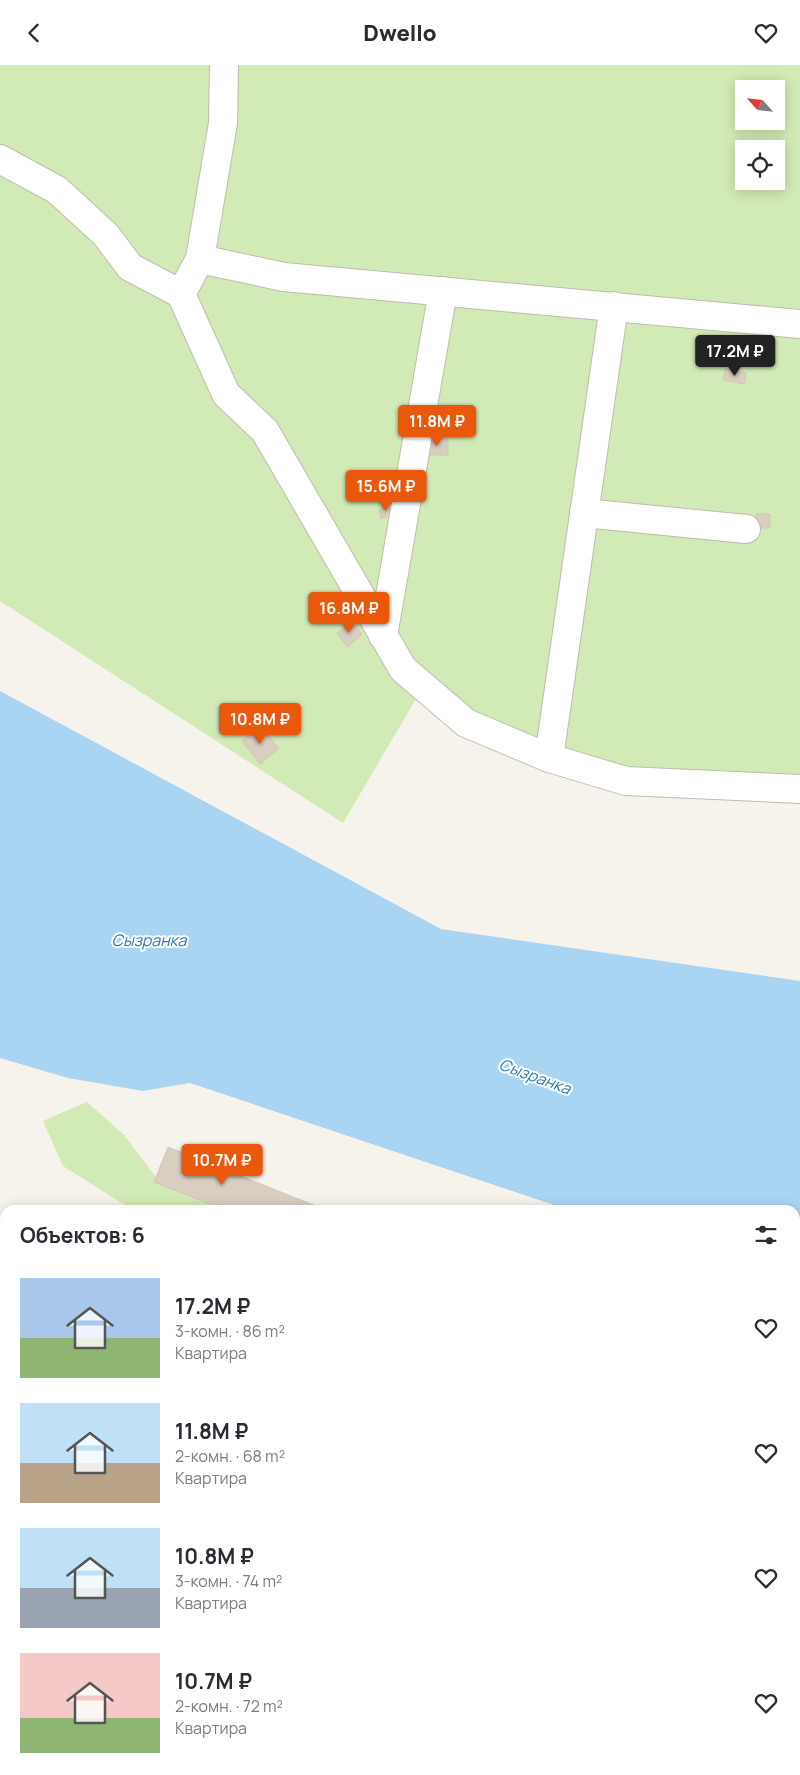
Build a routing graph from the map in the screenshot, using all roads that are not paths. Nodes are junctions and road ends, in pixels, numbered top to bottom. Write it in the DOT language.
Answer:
graph roads {
  1 [pos="224,65"];
  2 [pos="0,159"];
  3 [pos="200,259"];
  4 [pos="443,291"];
  5 [pos="181,294"];
  6 [pos="614,306"];
  7 [pos="800,323"];
  8 [pos="584,513"];
  9 [pos="746,529"];
  10 [pos="383,636"];
  11 [pos="549,758"];
  12 [pos="800,789"];
  1 -- 3 [label="street"];
  2 -- 5 [label="street"];
  3 -- 4 [label="street"];
  3 -- 5 [label="street"];
  4 -- 6 [label="street"];
  4 -- 10 [label="street"];
  5 -- 10 [label="street"];
  6 -- 7 [label="street"];
  6 -- 8 [label="street"];
  8 -- 9 [label="street"];
  8 -- 11 [label="street"];
  10 -- 11 [label="street"];
  11 -- 12 [label="street"];
}
